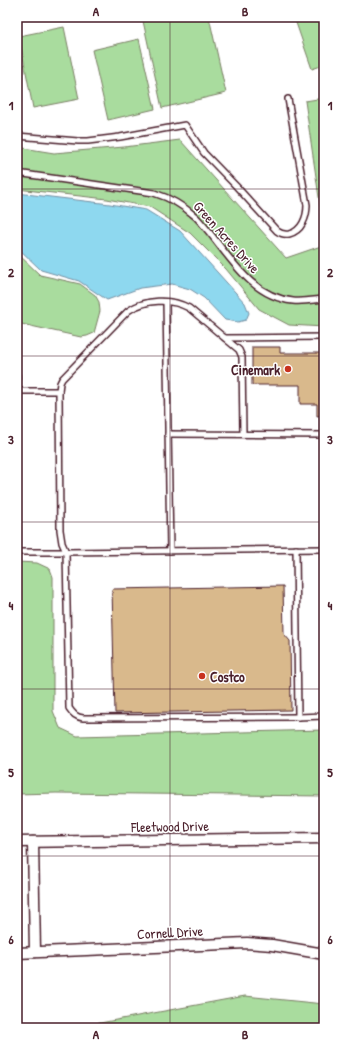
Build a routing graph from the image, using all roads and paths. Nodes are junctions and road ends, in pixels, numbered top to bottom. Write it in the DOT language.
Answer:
graph roads {
  1 [pos="288,99"];
  2 [pos="17,136"];
  3 [pos="17,173"];
  4 [pos="324,299"];
  5 [pos="166,302"];
  6 [pos="324,337"];
  7 [pos="224,338"];
  8 [pos="17,376"];
  9 [pos="17,391"];
  10 [pos="59,391"];
  11 [pos="168,434"];
  12 [pos="243,434"];
  13 [pos="324,435"];
  14 [pos="296,549"];
  15 [pos="324,549"];
  16 [pos="170,551"];
  17 [pos="17,552"];
  18 [pos="66,552"];
  19 [pos="298,716"];
  20 [pos="324,716"];
  21 [pos="324,838"];
  22 [pos="17,842"];
  23 [pos="33,842"];
  24 [pos="35,952"];
  25 [pos="17,953"];
  26 [pos="324,954"];
  1 -- 2 [label="lane"];
  3 -- 4 [label="lane, Green Acres Drive"];
  5 -- 7 [label="lane"];
  5 -- 10 [label="lane"];
  5 -- 11 [label="lane"];
  6 -- 7 [label="lane"];
  7 -- 12 [label="lane"];
  8 -- 9 [label="lane"];
  9 -- 10 [label="lane"];
  10 -- 18 [label="lane"];
  11 -- 12 [label="lane"];
  11 -- 16 [label="lane"];
  12 -- 13 [label="lane"];
  14 -- 15 [label="lane"];
  14 -- 16 [label="lane"];
  14 -- 19 [label="lane"];
  16 -- 18 [label="lane"];
  17 -- 18 [label="lane"];
  18 -- 19 [label="lane"];
  19 -- 20 [label="lane"];
  21 -- 23 [label="street, Fleetwood Drive"];
  22 -- 23 [label="street, Fleetwood Drive"];
  23 -- 24 [label="street"];
  24 -- 25 [label="street, Cornell Drive"];
  24 -- 26 [label="street, Cornell Drive"];
}
